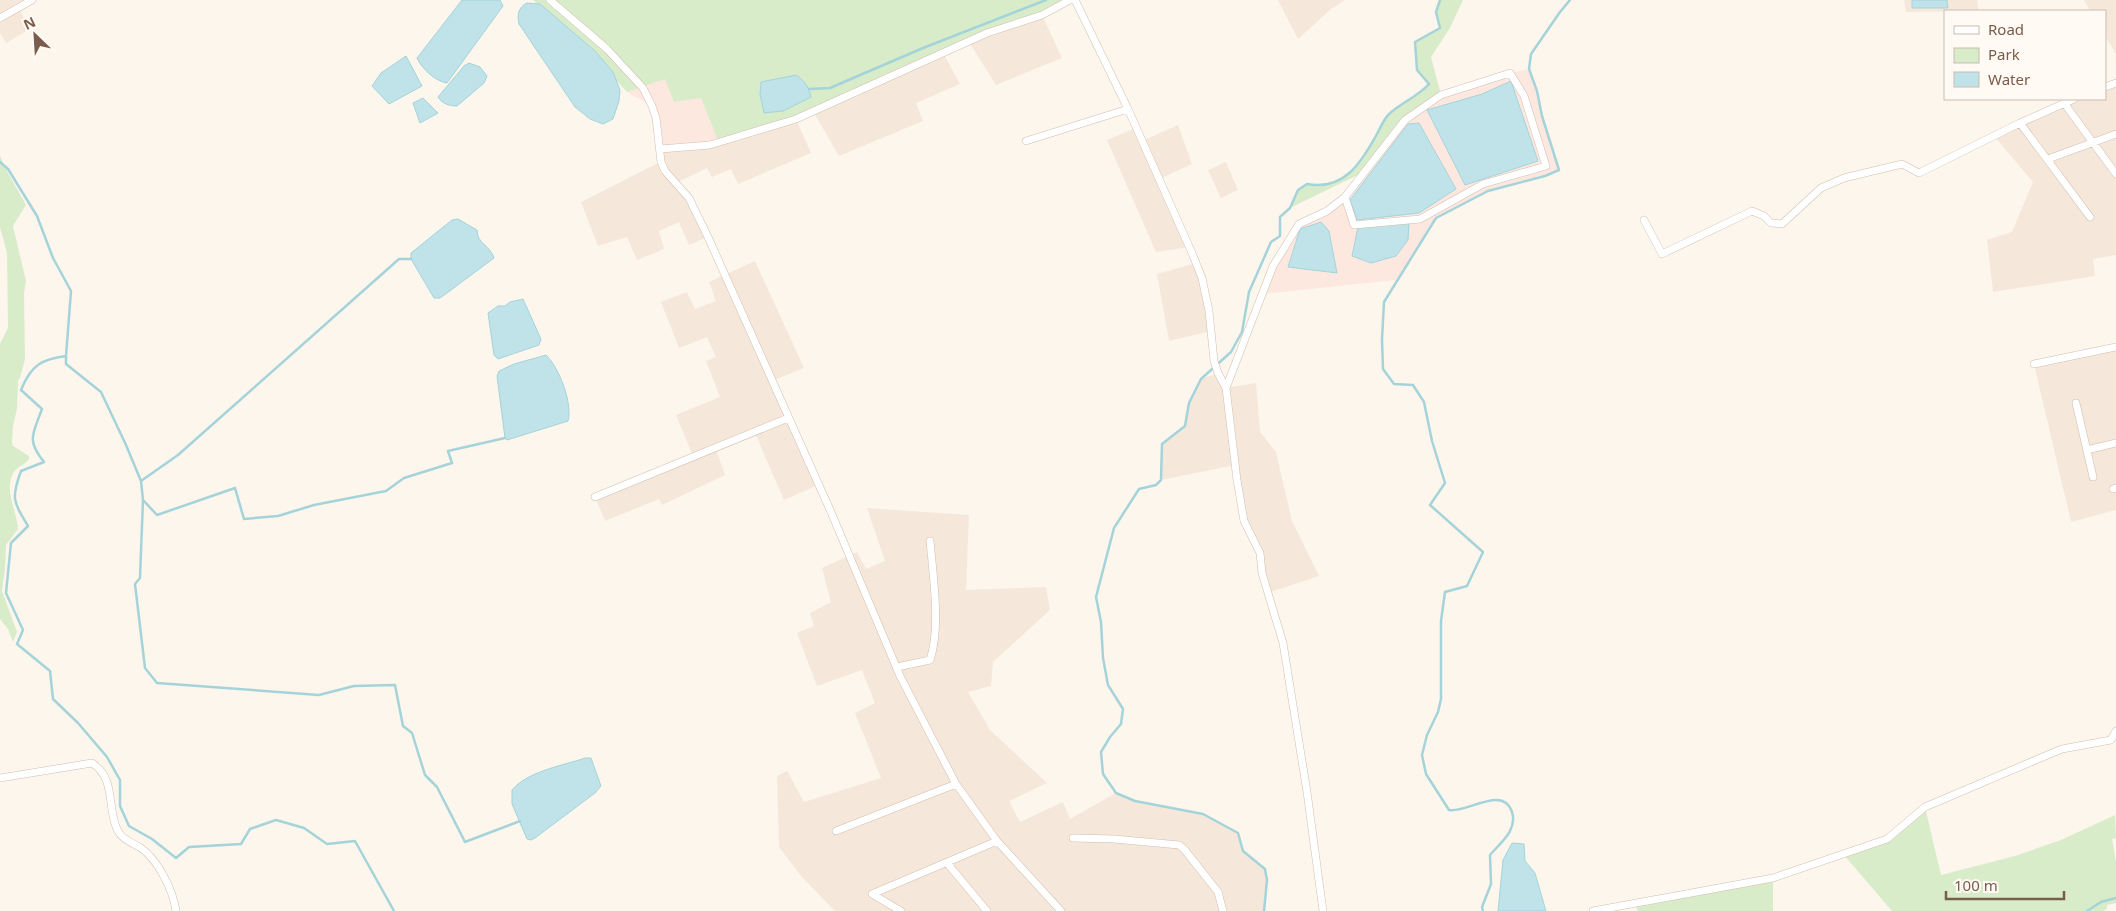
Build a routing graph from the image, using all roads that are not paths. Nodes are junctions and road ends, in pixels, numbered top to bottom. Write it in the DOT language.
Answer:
graph roads {
  1 [pos="32,0"];
  2 [pos="550,0"];
  3 [pos="1070,0"];
  4 [pos="1075,0"];
  5 [pos="0,18"];
  6 [pos="2071,100"];
  7 [pos="2064,102"];
  8 [pos="1128,109"];
  9 [pos="2020,123"];
  10 [pos="2116,134"];
  11 [pos="1026,141"];
  12 [pos="2093,143"];
  13 [pos="660,149"];
  14 [pos="2048,159"];
  15 [pos="2116,174"];
  16 [pos="1345,197"];
  17 [pos="2090,217"];
  18 [pos="1644,220"];
  19 [pos="2116,347"];
  20 [pos="2034,364"];
  21 [pos="1226,388"];
  22 [pos="2076,403"];
  23 [pos="788,418"];
  24 [pos="2116,444"];
  25 [pos="2087,450"];
  26 [pos="2093,477"];
  27 [pos="595,497"];
  28 [pos="930,541"];
  29 [pos="896,667"];
  30 [pos="2116,731"];
  31 [pos="0,778"];
  32 [pos="956,784"];
  33 [pos="836,831"];
  34 [pos="1073,838"];
  35 [pos="997,842"];
  36 [pos="946,863"];
  37 [pos="1059,910"];
  38 [pos="176,911"];
  39 [pos="901,911"];
  40 [pos="986,911"];
  41 [pos="1223,911"];
  42 [pos="1323,911"];
  43 [pos="1593,911"];
  1 -- 5 [label="street"];
  2 -- 13 [label="street"];
  3 -- 13 [label="street"];
  4 -- 8 [label="street"];
  6 -- 7 [label="street"];
  7 -- 9 [label="street"];
  7 -- 12 [label="street"];
  8 -- 11 [label="street"];
  8 -- 21 [label="street"];
  9 -- 14 [label="street"];
  9 -- 18 [label="street"];
  10 -- 12 [label="street"];
  12 -- 14 [label="street"];
  12 -- 15 [label="street"];
  13 -- 23 [label="street"];
  14 -- 17 [label="street"];
  16 -- 16 [label="street"];
  16 -- 21 [label="street"];
  19 -- 20 [label="street"];
  21 -- 42 [label="street"];
  22 -- 25 [label="street"];
  23 -- 27 [label="street"];
  23 -- 29 [label="street"];
  24 -- 25 [label="street"];
  25 -- 26 [label="street"];
  28 -- 29 [label="street"];
  29 -- 32 [label="street"];
  30 -- 43 [label="street"];
  31 -- 38 [label="street"];
  32 -- 33 [label="street"];
  32 -- 35 [label="street"];
  34 -- 41 [label="street"];
  35 -- 36 [label="street"];
  35 -- 37 [label="street"];
  36 -- 39 [label="street"];
  36 -- 40 [label="street"];
}
